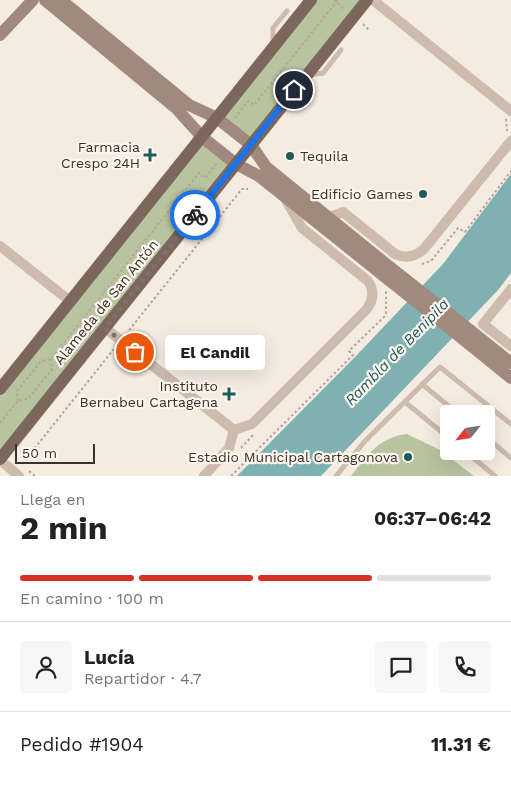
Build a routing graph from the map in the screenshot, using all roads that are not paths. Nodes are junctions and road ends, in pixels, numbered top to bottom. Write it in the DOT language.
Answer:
graph roads {
  1 [pos="45,0"];
  2 [pos="61,0"];
  3 [pos="311,0"];
  4 [pos="367,0"];
  5 [pos="373,0"];
  6 [pos="29,1"];
  7 [pos="287,10"];
  8 [pos="0,35"];
  9 [pos="274,47"];
  10 [pos="341,50"];
  11 [pos="306,76"];
  12 [pos="511,111"];
  13 [pos="217,118"];
  14 [pos="202,137"];
  15 [pos="511,141"];
  16 [pos="251,145"];
  17 [pos="236,164"];
  18 [pos="283,195"];
  19 [pos="328,218"];
  20 [pos="0,246"];
  21 [pos="387,272"];
  22 [pos="511,289"];
  23 [pos="70,302"];
  24 [pos="105,328"];
  25 [pos="467,335"];
  26 [pos="511,346"];
  27 [pos="511,363"];
  28 [pos="511,378"];
  29 [pos="422,384"];
  30 [pos="0,389"];
  31 [pos="404,402"];
  32 [pos="447,405"];
  33 [pos="511,424"];
  34 [pos="234,430"];
  35 [pos="440,431"];
  36 [pos="495,445"];
  37 [pos="511,458"];
  38 [pos="0,460"];
  39 [pos="476,460"];
  40 [pos="17,474"];
  41 [pos="204,476"];
  42 [pos="336,476"];
  43 [pos="495,476"];
  1 -- 14 [label="main road"];
  2 -- 13 [label="main road"];
  3 -- 9 [label="main road, Alameda de San Antón"];
  4 -- 11 [label="main road, Alameda de San Antón"];
  5 -- 12 [label="street"];
  6 -- 8 [label="main road"];
  7 -- 9 [label="lane"];
  9 -- 13 [label="main road, Alameda de San Antón"];
  10 -- 11 [label="lane"];
  11 -- 16 [label="main road, Alameda de San Antón"];
  13 -- 14 [label="main road, Alameda de San Antón"];
  13 -- 16 [label="main road"];
  14 -- 17 [label="main road"];
  14 -- 23 [label="main road, Alameda de San Antón"];
  15 -- 19 [label="street"];
  16 -- 17 [label="main road, Alameda de San Antón"];
  16 -- 19 [label="main road"];
  17 -- 18 [label="main road"];
  17 -- 24 [label="main road, Alameda de San Antón"];
  18 -- 21 [label="main road"];
  18 -- 34 [label="street"];
  19 -- 21 [label="main road"];
  20 -- 23 [label="street"];
  21 -- 25 [label="main road, bridge"];
  22 -- 26 [label="street"];
  23 -- 30 [label="main road, Alameda de San Antón"];
  24 -- 34 [label="street"];
  24 -- 38 [label="main road, Alameda de San Antón"];
  25 -- 27 [label="main road"];
  25 -- 28 [label="main road"];
  29 -- 31 [label="lane"];
  29 -- 32 [label="lane"];
  29 -- 33 [label="lane"];
  31 -- 35 [label="lane"];
  31 -- 42 [label="lane"];
  34 -- 41 [label="street"];
  36 -- 37 [label="lane"];
  38 -- 40 [label="street"];
  39 -- 43 [label="lane"];
}
